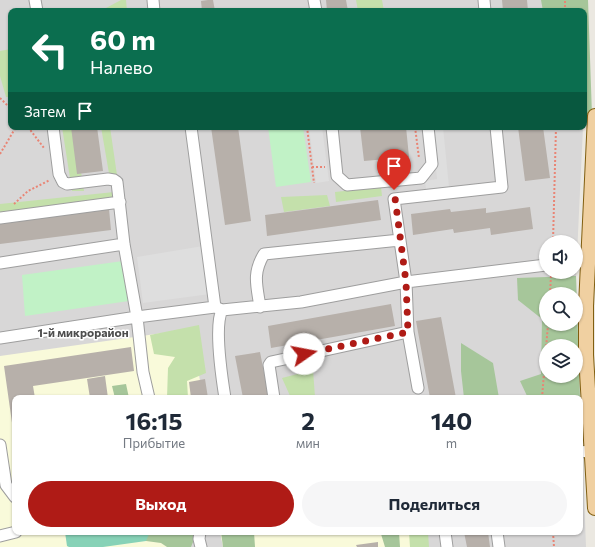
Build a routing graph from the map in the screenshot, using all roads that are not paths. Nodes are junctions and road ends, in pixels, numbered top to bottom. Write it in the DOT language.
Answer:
graph roads {
  1 [pos="595,116"];
  2 [pos="53,130"];
  3 [pos="191,130"];
  4 [pos="332,130"];
  5 [pos="428,130"];
  6 [pos="496,130"];
  7 [pos="392,177"];
  8 [pos="394,199"];
  9 [pos="120,202"];
  10 [pos="0,218"];
  11 [pos="400,240"];
  12 [pos="124,244"];
  13 [pos="583,251"];
  14 [pos="0,263"];
  15 [pos="539,266"];
  16 [pos="583,273"];
  17 [pos="406,282"];
  18 [pos="260,307"];
  19 [pos="219,309"];
  20 [pos="137,317"];
  21 [pos="408,332"];
  22 [pos="0,338"];
  23 [pos="418,388"];
  24 [pos="148,395"];
  25 [pos="225,395"];
  26 [pos="274,395"];
  27 [pos="0,445"];
  28 [pos="586,452"];
  29 [pos="12,494"];
  30 [pos="595,508"];
  31 [pos="12,533"];
  32 [pos="200,535"];
  33 [pos="445,535"];
  34 [pos="497,535"];
  35 [pos="0,536"];
  36 [pos="201,547"];
  37 [pos="447,547"];
  38 [pos="499,547"];
  1 -- 13 [label="main road"];
  2 -- 9 [label="lane"];
  3 -- 19 [label="lane"];
  4 -- 7 [label="lane"];
  5 -- 7 [label="lane"];
  6 -- 8 [label="lane"];
  7 -- 8 [label="lane"];
  8 -- 11 [label="lane"];
  9 -- 10 [label="lane"];
  9 -- 12 [label="lane"];
  11 -- 17 [label="lane"];
  11 -- 18 [label="lane"];
  12 -- 14 [label="lane"];
  12 -- 20 [label="lane"];
  15 -- 17 [label="lane"];
  16 -- 28 [label="main road"];
  17 -- 18 [label="lane"];
  17 -- 21 [label="lane"];
  18 -- 19 [label="lane"];
  19 -- 20 [label="lane"];
  19 -- 25 [label="lane"];
  20 -- 22 [label="lane"];
  20 -- 24 [label="lane"];
  21 -- 23 [label="lane"];
  21 -- 26 [label="lane"];
  27 -- 29 [label="lane"];
  28 -- 30 [label="main road"];
  31 -- 35 [label="lane"];
  32 -- 36 [label="lane"];
  33 -- 37 [label="lane"];
  34 -- 38 [label="lane"];
}
